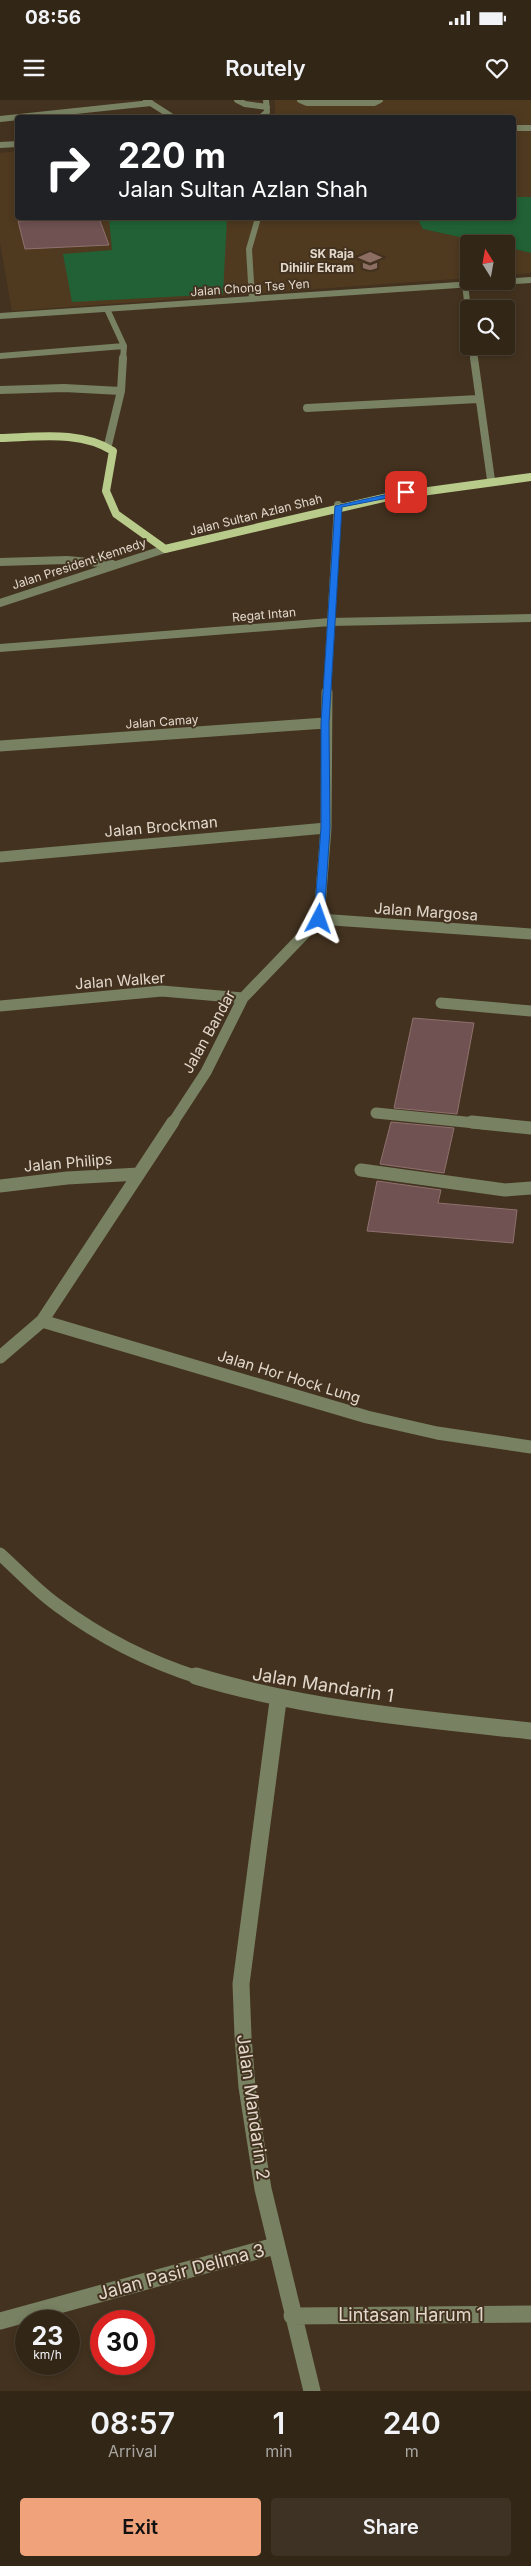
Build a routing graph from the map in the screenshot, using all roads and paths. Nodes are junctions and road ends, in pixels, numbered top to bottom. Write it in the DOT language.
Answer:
graph roads {
  1 [pos="237,100"];
  2 [pos="266,100"];
  3 [pos="300,100"];
  4 [pos="380,100"];
  5 [pos="149,102"];
  6 [pos="267,107"];
  7 [pos="35,115"];
  8 [pos="169,115"];
  9 [pos="263,115"];
  10 [pos="15,117"];
  11 [pos="0,119"];
  12 [pos="516,128"];
  13 [pos="531,128"];
  14 [pos="15,144"];
  15 [pos="0,145"];
  16 [pos="257,220"];
  17 [pos="531,280"];
  18 [pos="515,281"];
  19 [pos="460,284"];
  20 [pos="252,299"];
  21 [pos="107,309"];
  22 [pos="0,314"];
  23 [pos="124,346"];
  24 [pos="473,355"];
  25 [pos="0,356"];
  26 [pos="0,390"];
  27 [pos="121,391"];
  28 [pos="478,399"];
  29 [pos="307,408"];
  30 [pos="0,438"];
  31 [pos="108,445"];
  32 [pos="531,477"];
  33 [pos="490,480"];
  34 [pos="338,506"];
  35 [pos="165,549"];
  36 [pos="0,562"];
  37 [pos="117,565"];
  38 [pos="0,603"];
  39 [pos="531,618"];
  40 [pos="330,622"];
  41 [pos="0,648"];
  42 [pos="325,723"];
  43 [pos="0,746"];
  44 [pos="326,828"];
  45 [pos="0,856"];
  46 [pos="319,919"];
  47 [pos="531,934"];
  48 [pos="243,998"];
  49 [pos="441,1003"];
  50 [pos="0,1006"];
  51 [pos="531,1011"];
  52 [pos="376,1113"];
  53 [pos="531,1128"];
  54 [pos="361,1170"];
  55 [pos="139,1174"];
  56 [pos="0,1186"];
  57 [pos="531,1188"];
  58 [pos="42,1321"];
  59 [pos="0,1357"];
  60 [pos="531,1446"];
  61 [pos="0,1554"];
  62 [pos="278,1700"];
  63 [pos="531,1731"];
  64 [pos="275,2246"];
  65 [pos="531,2314"];
  66 [pos="292,2316"];
  67 [pos="5,2320"];
  68 [pos="312,2391"];
  1 -- 6 [label="street"];
  2 -- 6 [label="street"];
  3 -- 4 [label="street"];
  5 -- 7 [label="street"];
  5 -- 8 [label="street"];
  6 -- 9 [label="street"];
  10 -- 11 [label="street"];
  12 -- 13 [label="street"];
  14 -- 15 [label="street"];
  16 -- 20 [label="street"];
  17 -- 18 [label="street, Jalan Chong Tse Yen"];
  19 -- 20 [label="street, Jalan Chong Tse Yen"];
  20 -- 21 [label="street, Jalan Chong Tse Yen"];
  21 -- 22 [label="street, Jalan Chong Tse Yen"];
  21 -- 23 [label="street"];
  23 -- 25 [label="street"];
  23 -- 27 [label="street"];
  24 -- 28 [label="street"];
  26 -- 27 [label="street"];
  27 -- 31 [label="street"];
  28 -- 29 [label="street"];
  28 -- 33 [label="street"];
  30 -- 31 [label="main road"];
  31 -- 35 [label="main road"];
  32 -- 33 [label="main road, Jalan Sultan Azlan Shah"];
  33 -- 34 [label="main road, Jalan Sultan Azlan Shah"];
  34 -- 35 [label="main road, Jalan Sultan Azlan Shah"];
  34 -- 40 [label="street"];
  35 -- 37 [label="street, Jalan President Kennedy"];
  36 -- 37 [label="street"];
  37 -- 38 [label="street, Jalan President Kennedy"];
  39 -- 40 [label="street, Regat Intan"];
  40 -- 41 [label="street, Regat Intan"];
  40 -- 42 [label="street"];
  42 -- 43 [label="street, Jalan Camay"];
  42 -- 44 [label="street"];
  44 -- 45 [label="street, Jalan Brockman"];
  44 -- 46 [label="street"];
  46 -- 47 [label="street, Jalan Margosa"];
  46 -- 48 [label="street, Jalan Bandar"];
  48 -- 50 [label="street, Jalan Walker"];
  48 -- 55 [label="street, Jalan Bandar"];
  49 -- 51 [label="street"];
  52 -- 53 [label="street"];
  54 -- 57 [label="street"];
  55 -- 56 [label="street, Jalan Philips"];
  55 -- 58 [label="street, Jalan Bandar"];
  58 -- 59 [label="street, Jalan Bandar"];
  58 -- 60 [label="street, Jalan Hor Hock Lung"];
  61 -- 62 [label="street, Jalan Mandarin 1"];
  62 -- 63 [label="street, Jalan Mandarin 1"];
  62 -- 64 [label="street, Jalan Mandarin 2"];
  64 -- 66 [label="street, Jalan Mandarin 2"];
  64 -- 67 [label="street, Jalan Pasir Delima 3"];
  65 -- 66 [label="street, Lintasan Harum 1"];
  66 -- 68 [label="street, Jalan Mandarin 2"];
}
